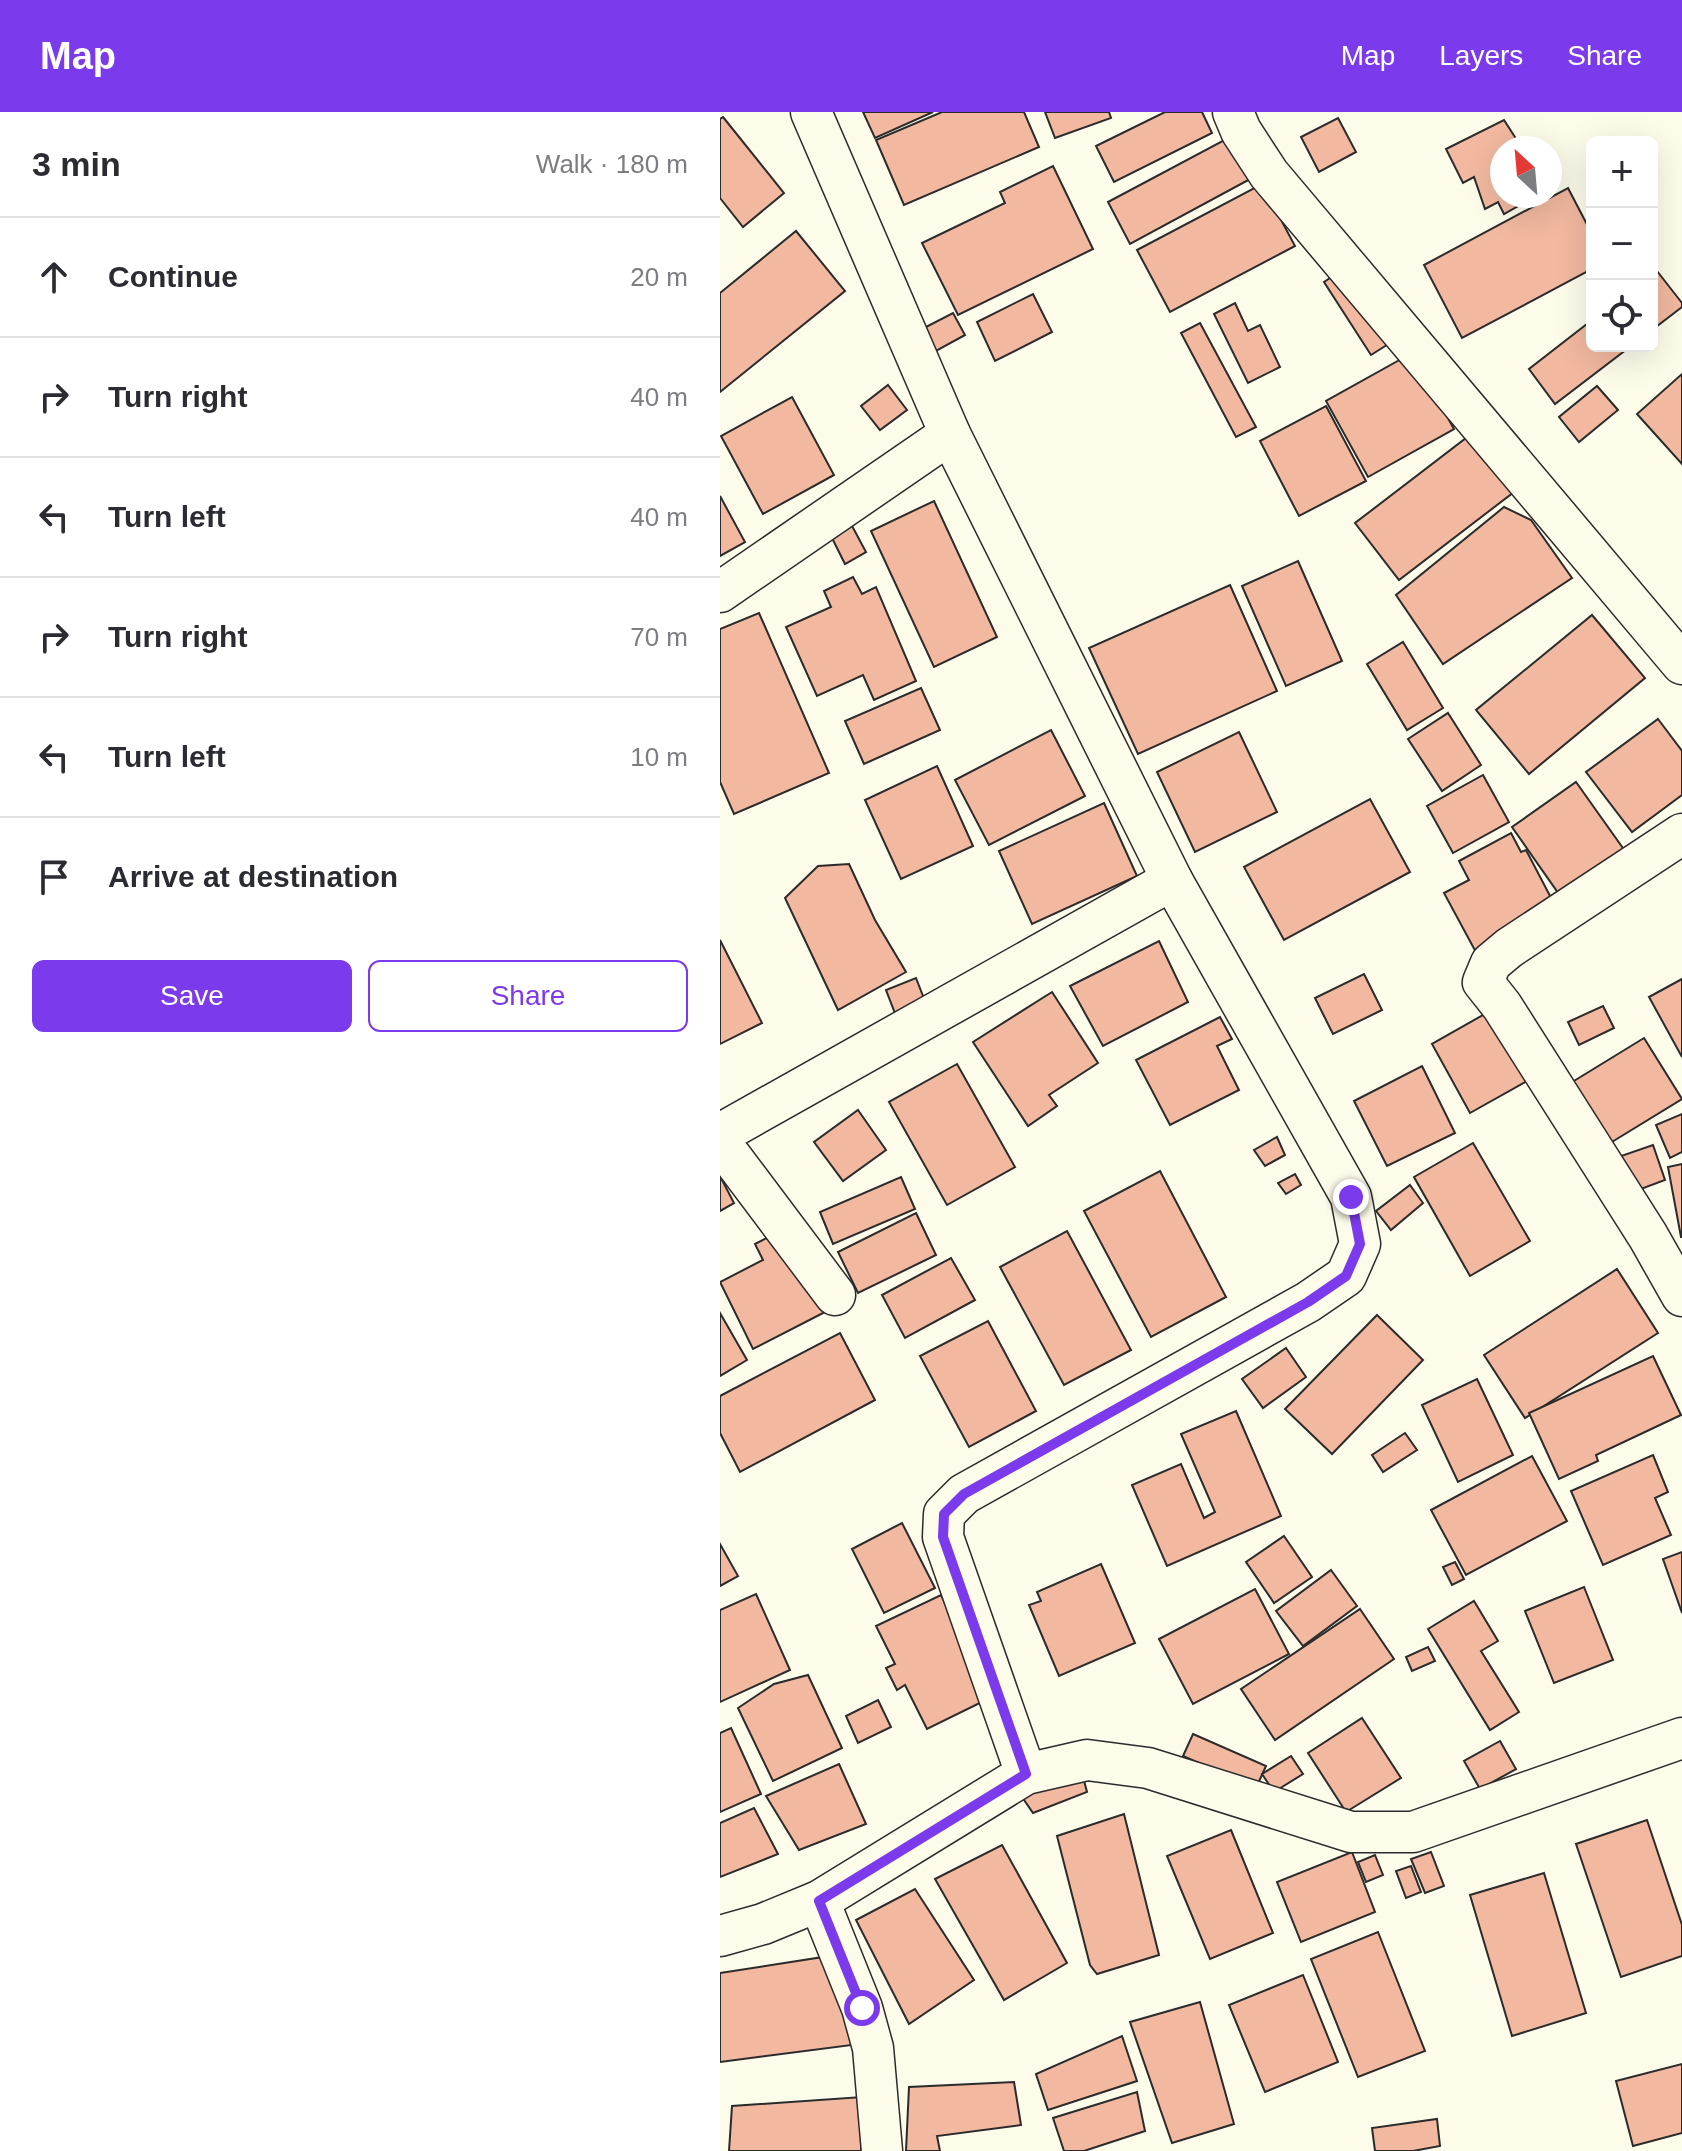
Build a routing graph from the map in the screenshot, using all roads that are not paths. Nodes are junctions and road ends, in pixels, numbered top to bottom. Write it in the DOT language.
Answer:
graph roads {
  1 [pos="811,112"];
  2 [pos="1233,112"];
  3 [pos="950,434"];
  4 [pos="720,592"];
  5 [pos="1682,664"];
  6 [pos="1682,834"];
  7 [pos="1172,880"];
  8 [pos="720,1134"];
  9 [pos="720,1142"];
  10 [pos="835,1295"];
  11 [pos="1682,1296"];
  12 [pos="1682,1738"];
  13 [pos="1026,1774"];
  14 [pos="819,1901"];
  15 [pos="720,1936"];
  16 [pos="882,2151"];
  1 -- 3 [label="street"];
  2 -- 5 [label="street"];
  3 -- 4 [label="street"];
  3 -- 7 [label="street"];
  6 -- 11 [label="street"];
  7 -- 8 [label="street"];
  7 -- 13 [label="street"];
  9 -- 10 [label="street"];
  12 -- 13 [label="street"];
  13 -- 14 [label="street"];
  14 -- 15 [label="street"];
  14 -- 16 [label="street"];
}
